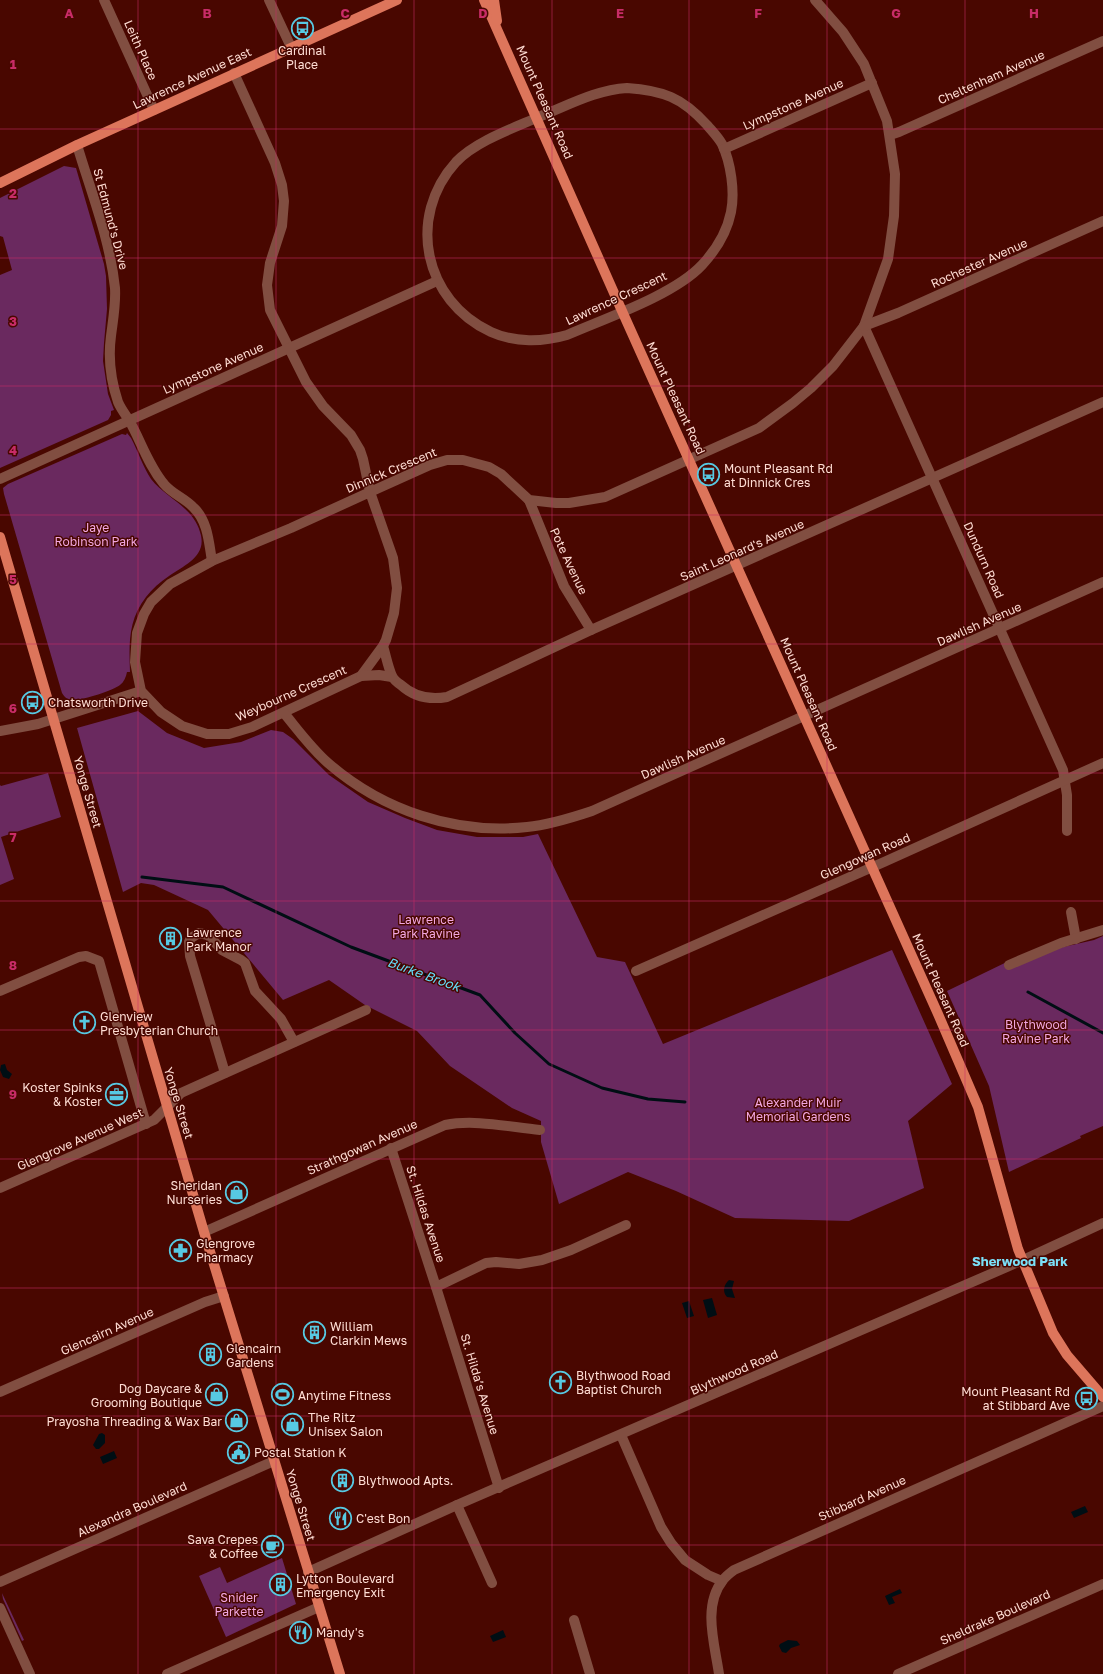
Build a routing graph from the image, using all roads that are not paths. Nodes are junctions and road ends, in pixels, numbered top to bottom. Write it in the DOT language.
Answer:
graph roads {
  1 [pos="104,0"];
  2 [pos="269,0"];
  3 [pos="397,0"];
  4 [pos="484,0"];
  5 [pos="494,0"];
  6 [pos="815,0"];
  7 [pos="498,31"];
  8 [pos="1103,41"];
  9 [pos="291,47"];
  10 [pos="234,73"];
  11 [pos="872,83"];
  12 [pos="154,110"];
  13 [pos="538,118"];
  14 [pos="890,135"];
  15 [pos="77,145"];
  16 [pos="724,148"];
  17 [pos="0,183"];
  18 [pos="1103,221"];
  19 [pos="437,281"];
  20 [pos="622,311"];
  21 [pos="864,326"];
  22 [pos="289,349"];
  23 [pos="1103,402"];
  24 [pos="129,420"];
  25 [pos="690,460"];
  26 [pos="933,478"];
  27 [pos="0,479"];
  28 [pos="370,492"];
  29 [pos="529,500"];
  30 [pos="0,540"];
  31 [pos="212,562"];
  32 [pos="737,566"];
  33 [pos="1103,582"];
  34 [pos="1001,629"];
  35 [pos="591,630"];
  36 [pos="383,646"];
  37 [pos="361,676"];
  38 [pos="392,677"];
  39 [pos="141,691"];
  40 [pos="284,713"];
  41 [pos="805,716"];
  42 [pos="54,719"];
  43 [pos="0,731"];
  44 [pos="1103,763"];
  45 [pos="1066,780"];
  46 [pos="1067,831"];
  47 [pos="873,867"];
  48 [pos="1070,912"];
  49 [pos="1103,930"];
  50 [pos="1076,939"];
  51 [pos="1009,965"];
  52 [pos="636,971"];
  53 [pos="0,991"];
  54 [pos="366,1010"];
  55 [pos="294,1042"];
  56 [pos="225,1073"];
  57 [pos="167,1107"];
  58 [pos="146,1124"];
  59 [pos="540,1130"];
  60 [pos="391,1148"];
  61 [pos="0,1188"];
  62 [pos="1103,1223"];
  63 [pos="626,1225"];
  64 [pos="204,1232"];
  65 [pos="1023,1260"];
  66 [pos="436,1287"];
  67 [pos="224,1296"];
  68 [pos="0,1392"];
  69 [pos="1103,1397"];
  70 [pos="1103,1406"];
  71 [pos="621,1436"];
  72 [pos="274,1461"];
  73 [pos="499,1488"];
  74 [pos="458,1506"];
  75 [pos="308,1572"];
  76 [pos="722,1581"];
  77 [pos="0,1582"];
  78 [pos="492,1584"];
  79 [pos="1103,1584"];
  80 [pos="319,1607"];
  81 [pos="0,1608"];
  82 [pos="574,1620"];
  83 [pos="30,1674"];
  84 [pos="167,1674"];
  85 [pos="340,1674"];
  86 [pos="590,1674"];
  87 [pos="719,1674"];
  88 [pos="898,1674"];
  1 -- 12 [label="street, Leith Place"];
  2 -- 9 [label="street"];
  3 -- 9 [label="main road, Lawrence Avenue East"];
  4 -- 7 [label="main road, Mount Pleasant Road"];
  5 -- 7 [label="main road"];
  6 -- 11 [label="street"];
  7 -- 13 [label="main road, Mount Pleasant Road"];
  8 -- 14 [label="street, Cheltenham Avenue"];
  9 -- 10 [label="main road, Lawrence Avenue East"];
  10 -- 12 [label="main road, Lawrence Avenue East"];
  10 -- 22 [label="street, Weybourne Crescent"];
  11 -- 14 [label="street"];
  11 -- 16 [label="street, Lympstone Avenue"];
  12 -- 15 [label="main road, Lawrence Avenue East"];
  13 -- 16 [label="street, Lawrence Crescent"];
  13 -- 19 [label="street, Lawrence Crescent"];
  13 -- 20 [label="main road, Mount Pleasant Road"];
  14 -- 21 [label="street"];
  15 -- 17 [label="main road, Lawrence Avenue East"];
  15 -- 24 [label="street, St Edmund's Drive"];
  16 -- 20 [label="street, Lawrence Crescent"];
  18 -- 21 [label="street, Rochester Avenue"];
  19 -- 20 [label="street, Lawrence Crescent"];
  19 -- 22 [label="street, Lympstone Avenue"];
  20 -- 25 [label="main road, Mount Pleasant Road"];
  21 -- 25 [label="street"];
  21 -- 26 [label="street, Dundurn Road"];
  22 -- 24 [label="street, Lympstone Avenue"];
  22 -- 28 [label="street, Weybourne Crescent"];
  23 -- 26 [label="street, Saint Leonard's Avenue"];
  24 -- 27 [label="street, Lympstone Avenue"];
  24 -- 31 [label="street, St Edmund's Drive"];
  25 -- 29 [label="street"];
  25 -- 32 [label="main road, Mount Pleasant Road"];
  26 -- 32 [label="street, Saint Leonard's Avenue"];
  26 -- 34 [label="street, Dundurn Road"];
  28 -- 29 [label="street, Dinnick Crescent"];
  28 -- 31 [label="street, Dinnick Crescent"];
  28 -- 36 [label="street, Weybourne Crescent"];
  29 -- 35 [label="street, Pote Avenue"];
  30 -- 42 [label="main road, Yonge Street"];
  31 -- 39 [label="street"];
  32 -- 35 [label="street, Saint Leonard's Avenue"];
  32 -- 41 [label="main road, Mount Pleasant Road"];
  33 -- 34 [label="street, Dawlish Avenue"];
  34 -- 41 [label="street, Dawlish Avenue"];
  34 -- 45 [label="street, Dundurn Road"];
  35 -- 38 [label="street, Saint Leonard's Avenue"];
  36 -- 37 [label="street, Weybourne Crescent"];
  36 -- 38 [label="street"];
  37 -- 38 [label="street"];
  37 -- 40 [label="street, Weybourne Crescent"];
  39 -- 40 [label="street, Weybourne Crescent"];
  39 -- 42 [label="street"];
  40 -- 41 [label="street, Dawlish Avenue"];
  41 -- 47 [label="main road, Mount Pleasant Road"];
  42 -- 43 [label="street"];
  42 -- 57 [label="main road, Yonge Street"];
  44 -- 45 [label="street, Glengowan Road"];
  45 -- 46 [label="street, Dundurn Road"];
  45 -- 47 [label="street, Glengowan Road"];
  47 -- 52 [label="street, Glengowan Road"];
  47 -- 65 [label="main road, Mount Pleasant Road"];
  48 -- 50 [label="street"];
  49 -- 50 [label="street"];
  50 -- 51 [label="street"];
  53 -- 58 [label="street"];
  54 -- 55 [label="street, Glengrove Avenue West"];
  55 -- 56 [label="street, Glengrove Avenue West"];
  55 -- 56 [label="street"];
  56 -- 57 [label="street, Glengrove Avenue West"];
  57 -- 58 [label="street, Glengrove Avenue West"];
  57 -- 64 [label="main road, Yonge Street"];
  58 -- 61 [label="street, Glengrove Avenue West"];
  59 -- 60 [label="street, Strathgowan Avenue"];
  60 -- 64 [label="street, Strathgowan Avenue"];
  60 -- 66 [label="street, St. Hildas Avenue"];
  62 -- 65 [label="street, Blythwood Road"];
  63 -- 66 [label="street"];
  64 -- 67 [label="main road, Yonge Street"];
  65 -- 69 [label="main road, Mount Pleasant Road"];
  65 -- 71 [label="street, Blythwood Road"];
  66 -- 73 [label="street, St. Hilda’s Avenue"];
  67 -- 68 [label="street, Glencairn Avenue"];
  67 -- 72 [label="main road, Yonge Street"];
  70 -- 76 [label="street, Stibbard Avenue"];
  71 -- 73 [label="street, Blythwood Road"];
  71 -- 76 [label="street"];
  72 -- 75 [label="main road, Yonge Street"];
  72 -- 77 [label="street, Alexandra Boulevard"];
  73 -- 74 [label="street, Blythwood Road"];
  74 -- 75 [label="street, Blythwood Road"];
  74 -- 78 [label="street"];
  75 -- 80 [label="main road, Yonge Street"];
  76 -- 87 [label="street, Stibbard Avenue"];
  79 -- 88 [label="street, Sheldrake Boulevard"];
  80 -- 84 [label="street"];
  80 -- 85 [label="main road, Yonge Street"];
  81 -- 83 [label="street"];
  82 -- 86 [label="street"];
}
